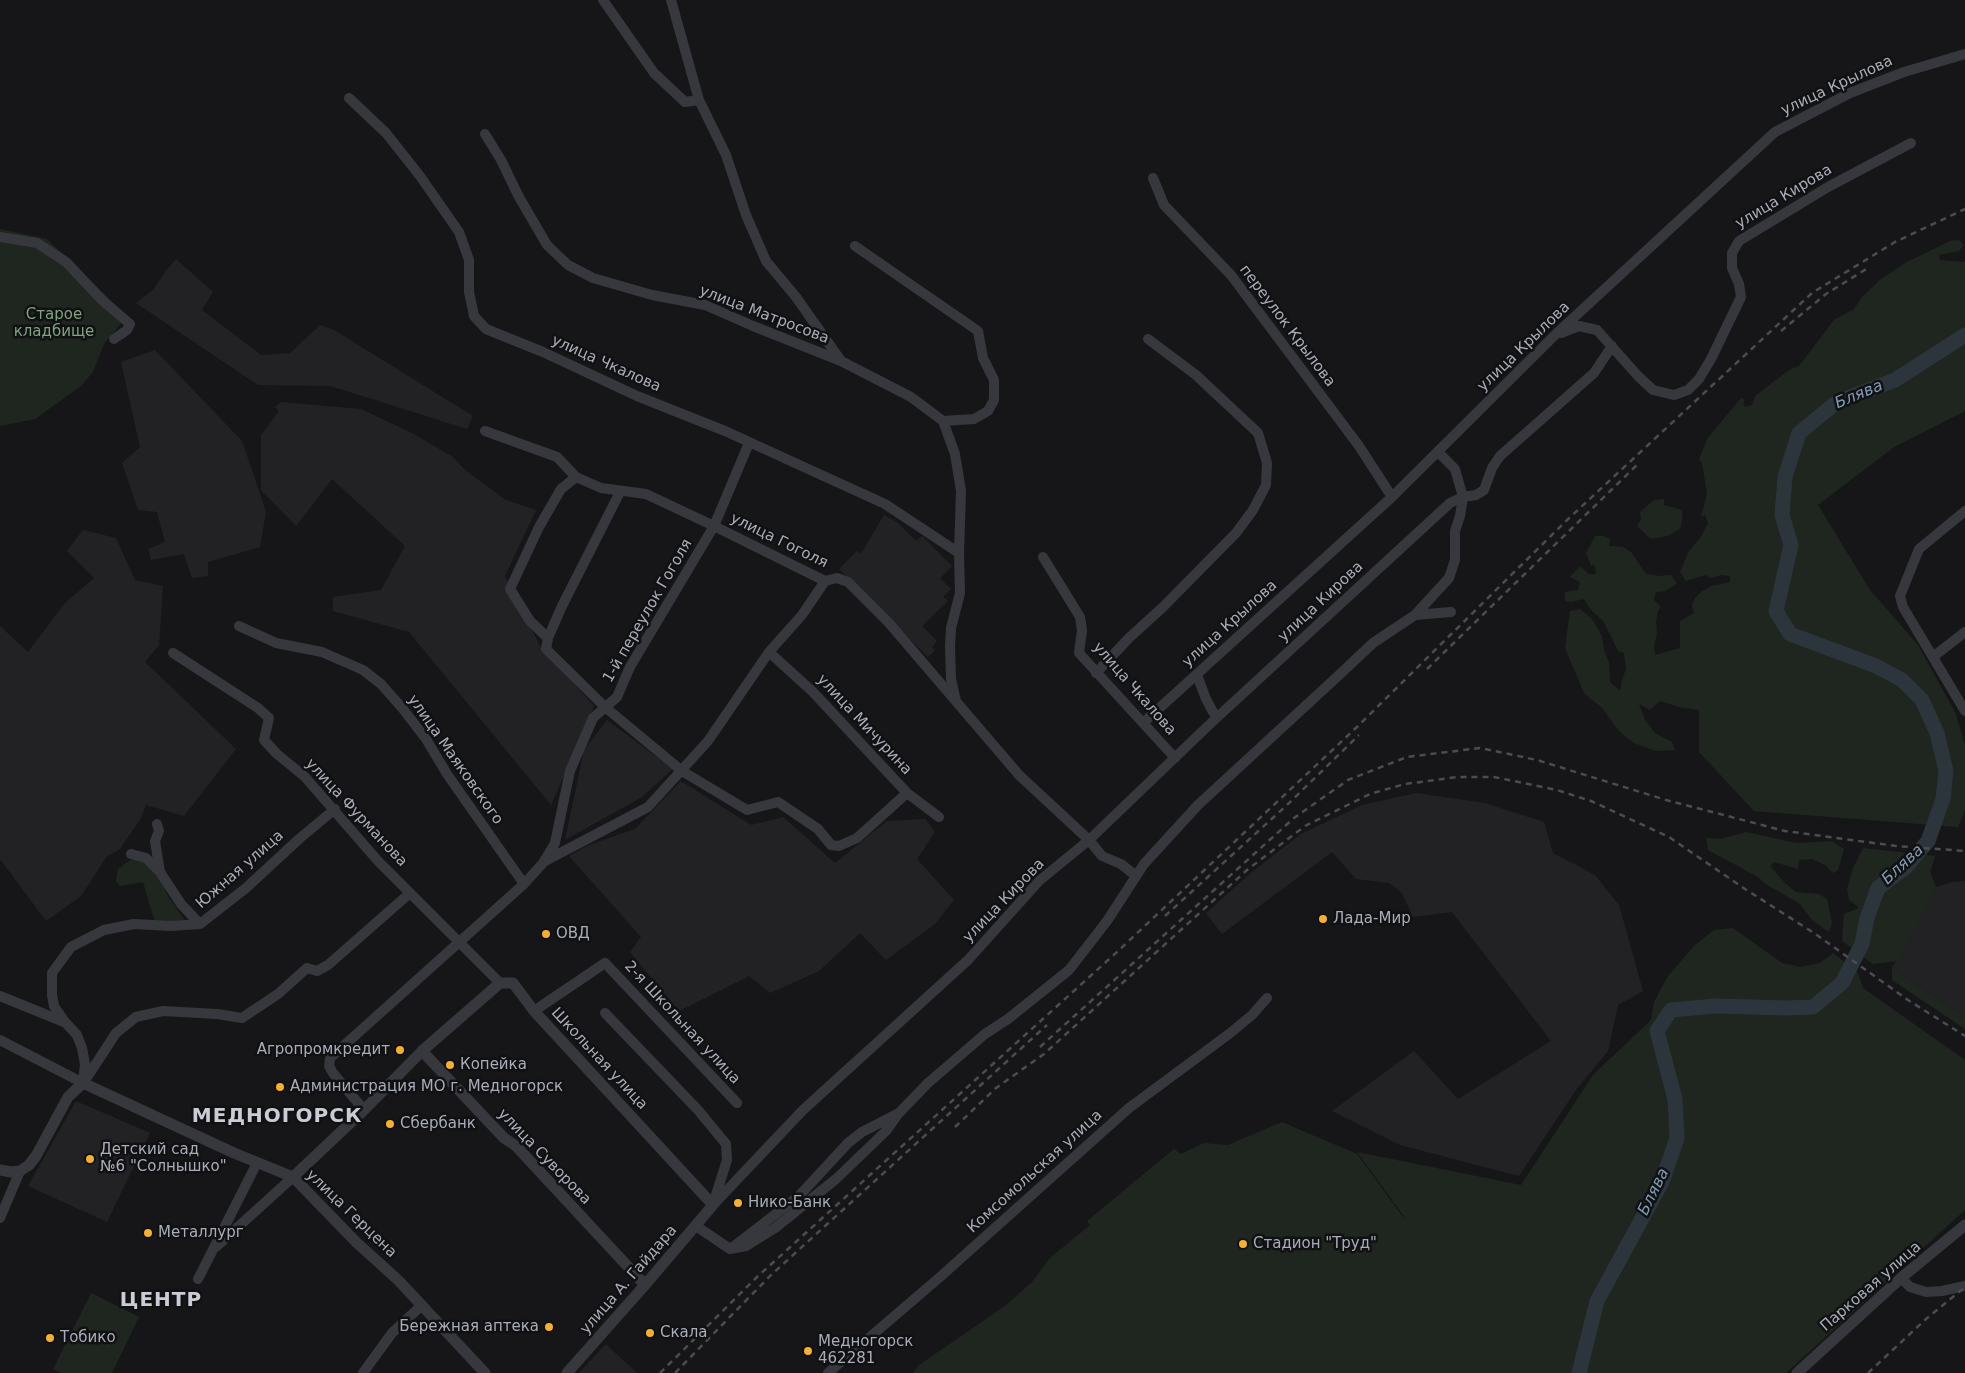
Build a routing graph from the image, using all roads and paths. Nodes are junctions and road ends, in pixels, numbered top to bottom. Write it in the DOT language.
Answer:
graph roads {
  1 [pos="603,0"];
  2 [pos="671,0"];
  3 [pos="1965,54"];
  4 [pos="349,98"];
  5 [pos="699,100"];
  6 [pos="484,134"];
  7 [pos="1911,143"];
  8 [pos="1153,178"];
  9 [pos="0,237"];
  10 [pos="855,246"];
  11 [pos="1556,334"];
  12 [pos="114,339"];
  13 [pos="1148,339"];
  14 [pos="1612,346"];
  15 [pos="841,361"];
  16 [pos="943,421"];
  17 [pos="485,431"];
  18 [pos="749,443"];
  19 [pos="1438,452"];
  20 [pos="576,476"];
  21 [pos="620,492"];
  22 [pos="1392,497"];
  23 [pos="1463,497"];
  24 [pos="1965,511"];
  25 [pos="714,526"];
  26 [pos="959,552"];
  27 [pos="1043,557"];
  28 [pos="825,581"];
  29 [pos="1451,612"];
  30 [pos="1415,615"];
  31 [pos="239,626"];
  32 [pos="1965,632"];
  33 [pos="548,638"];
  34 [pos="769,652"];
  35 [pos="173,653"];
  36 [pos="1933,657"];
  37 [pos="1096,673"];
  38 [pos="1198,674"];
  39 [pos="957,703"];
  40 [pos="605,707"];
  41 [pos="1965,711"];
  42 [pos="1213,712"];
  43 [pos="1143,723"];
  44 [pos="1175,758"];
  45 [pos="681,773"];
  46 [pos="907,793"];
  47 [pos="335,810"];
  48 [pos="939,817"];
  49 [pos="157,824"];
  50 [pos="1089,840"];
  51 [pos="131,854"];
  52 [pos="543,863"];
  53 [pos="160,872"];
  54 [pos="1136,876"];
  55 [pos="524,884"];
  56 [pos="410,892"];
  57 [pos="200,924"];
  58 [pos="460,941"];
  59 [pos="500,983"];
  60 [pos="0,996"];
  61 [pos="1267,998"];
  62 [pos="534,1011"];
  63 [pos="605,1013"];
  64 [pos="65,1022"];
  65 [pos="0,1040"];
  66 [pos="422,1051"];
  67 [pos="83,1083"];
  68 [pos="736,1103"];
  69 [pos="364,1110"];
  70 [pos="898,1114"];
  71 [pos="257,1163"];
  72 [pos="0,1170"];
  73 [pos="20,1171"];
  74 [pos="293,1177"];
  75 [pos="713,1205"];
  76 [pos="0,1218"];
  77 [pos="1965,1225"];
  78 [pos="696,1226"];
  79 [pos="730,1249"];
  80 [pos="212,1252"];
  81 [pos="1901,1278"];
  82 [pos="198,1279"];
  83 [pos="645,1285"];
  84 [pos="1965,1286"];
  85 [pos="422,1305"];
  86 [pos="363,1373"];
  87 [pos="485,1373"];
  88 [pos="567,1373"];
  89 [pos="828,1373"];
  90 [pos="1797,1373"];
  1 -- 5 [label="street"];
  2 -- 5 [label="street, улица Матросова"];
  3 -- 11 [label="street, улица Крылова"];
  4 -- 18 [label="street, улица Чкалова"];
  5 -- 15 [label="street, улица Матросова"];
  6 -- 15 [label="street, улица Матросова"];
  7 -- 14 [label="street, улица Кирова"];
  8 -- 22 [label="street, переулок Крылова"];
  9 -- 12 [label="street"];
  10 -- 16 [label="street"];
  11 -- 14 [label="street"];
  11 -- 19 [label="street, улица Крылова"];
  13 -- 37 [label="street"];
  14 -- 23 [label="street, улица Кирова"];
  15 -- 16 [label="street, улица Матросова"];
  16 -- 26 [label="street"];
  17 -- 20 [label="street, улица Гоголя"];
  18 -- 25 [label="street, 1-й переулок Гоголя"];
  18 -- 26 [label="street, улица Чкалова"];
  19 -- 22 [label="street, улица Крылова"];
  19 -- 23 [label="street"];
  20 -- 21 [label="street, улица Гоголя"];
  20 -- 33 [label="street"];
  21 -- 25 [label="street, улица Гоголя"];
  21 -- 33 [label="street"];
  22 -- 38 [label="street, улица Крылова"];
  23 -- 30 [label="street"];
  23 -- 44 [label="street, улица Кирова"];
  24 -- 36 [label="street"];
  25 -- 28 [label="street, улица Гоголя"];
  25 -- 40 [label="street, 1-й переулок Гоголя"];
  26 -- 39 [label="street"];
  27 -- 37 [label="street, улица Чкалова"];
  28 -- 34 [label="street"];
  28 -- 39 [label="street, улица Гоголя"];
  29 -- 30 [label="street"];
  30 -- 54 [label="street"];
  31 -- 55 [label="street, улица Маяковского"];
  32 -- 36 [label="street"];
  33 -- 40 [label="street"];
  34 -- 45 [label="street"];
  34 -- 46 [label="street, улица Мичурина"];
  35 -- 47 [label="street, улица Фурманова"];
  36 -- 41 [label="street"];
  37 -- 43 [label="street, улица Чкалова"];
  38 -- 42 [label="street"];
  38 -- 43 [label="street, улица Крылова"];
  39 -- 50 [label="street, улица Гоголя"];
  40 -- 45 [label="street"];
  40 -- 52 [label="street, 1-й переулок Гоголя"];
  43 -- 44 [label="street, улица Чкалова"];
  44 -- 50 [label="street, улица Кирова"];
  45 -- 46 [label="street"];
  45 -- 52 [label="street"];
  46 -- 48 [label="street, улица Мичурина"];
  47 -- 56 [label="street, улица Фурманова"];
  47 -- 57 [label="street, Южная улица"];
  49 -- 53 [label="street"];
  50 -- 54 [label="street, улица Гоголя"];
  50 -- 75 [label="street, улица Кирова"];
  51 -- 53 [label="street"];
  52 -- 55 [label="street"];
  53 -- 57 [label="street"];
  54 -- 70 [label="street"];
  55 -- 58 [label="street"];
  56 -- 58 [label="street, улица Фурманова"];
  56 -- 67 [label="street"];
  57 -- 64 [label="street, Южная улица"];
  58 -- 59 [label="street, Школьная улица"];
  58 -- 69 [label="street"];
  59 -- 62 [label="street, Школьная улица"];
  59 -- 66 [label="street"];
  60 -- 64 [label="street"];
  61 -- 89 [label="street, Комсомольская улица"];
  62 -- 68 [label="street, 2-я Школьная улица"];
  62 -- 75 [label="street, Школьная улица"];
  63 -- 75 [label="street"];
  64 -- 67 [label="street, Южная улица"];
  65 -- 67 [label="street"];
  66 -- 69 [label="street"];
  66 -- 83 [label="street, улица Суворова"];
  67 -- 71 [label="street, улица Герцена"];
  67 -- 73 [label="street"];
  69 -- 74 [label="street"];
  70 -- 79 [label="street"];
  70 -- 79 [label="street"];
  71 -- 74 [label="street, улица Герцена"];
  71 -- 80 [label="street"];
  72 -- 73 [label="street"];
  73 -- 76 [label="street"];
  74 -- 80 [label="street"];
  74 -- 85 [label="street, улица Герцена"];
  75 -- 78 [label="street, улица А. Гайдара"];
  77 -- 81 [label="street, Парковая улица"];
  78 -- 79 [label="street"];
  78 -- 83 [label="street, улица А. Гайдара"];
  80 -- 82 [label="street"];
  81 -- 84 [label="street"];
  81 -- 90 [label="street, Парковая улица"];
  83 -- 88 [label="street, улица А. Гайдара"];
  85 -- 86 [label="street"];
  85 -- 87 [label="street, улица Герцена"];
}
